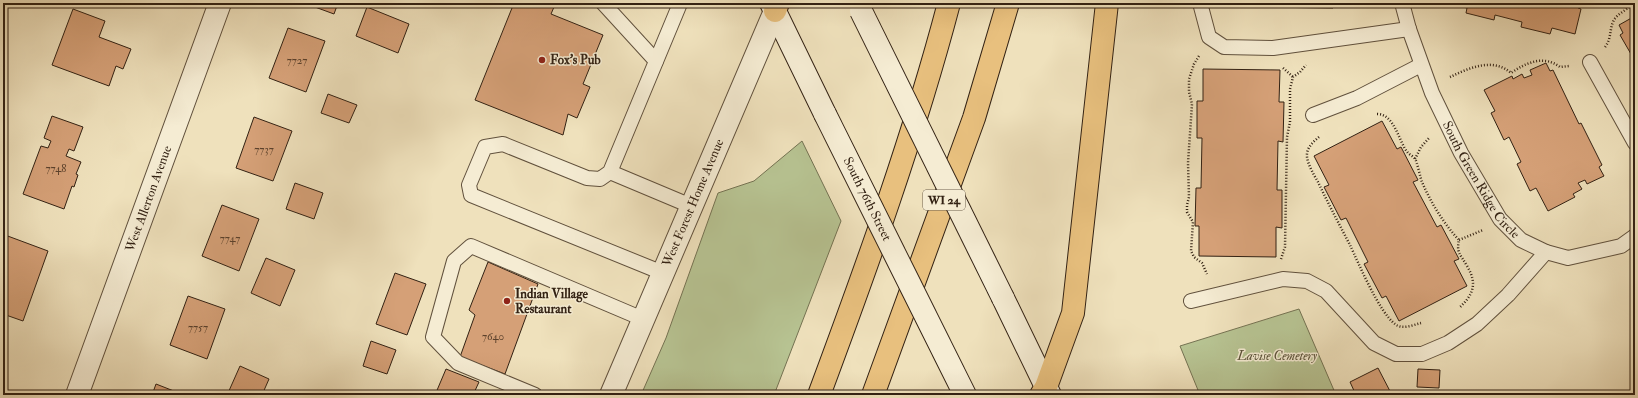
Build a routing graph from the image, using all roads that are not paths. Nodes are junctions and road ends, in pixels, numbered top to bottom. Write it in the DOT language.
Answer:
graph roads {
  1 [pos="220,3"];
  2 [pos="603,3"];
  3 [pos="678,3"];
  4 [pos="949,3"];
  5 [pos="1008,3"];
  6 [pos="1107,3"];
  7 [pos="1200,3"];
  8 [pos="1402,3"];
  9 [pos="774,6"];
  10 [pos="859,7"];
  11 [pos="1409,30"];
  12 [pos="656,61"];
  13 [pos="1590,62"];
  14 [pos="1421,65"];
  15 [pos="1313,114"];
  16 [pos="1635,143"];
  17 [pos="610,172"];
  18 [pos="691,206"];
  19 [pos="1635,236"];
  20 [pos="1546,252"];
  21 [pos="663,273"];
  22 [pos="1191,301"];
  23 [pos="643,319"];
  24 [pos="1046,392"];
  25 [pos="78,395"];
  26 [pos="535,395"];
  27 [pos="611,395"];
  28 [pos="818,395"];
  29 [pos="873,395"];
  30 [pos="965,395"];
  1 -- 25 [label="main road, West Allerton Avenue"];
  2 -- 12 [label="lane"];
  3 -- 12 [label="lane"];
  4 -- 28 [label="main road"];
  5 -- 29 [label="main road, WI 24"];
  6 -- 24 [label="main road"];
  7 -- 11 [label="lane"];
  8 -- 11 [label="lane, South Green Ridge Circle"];
  9 -- 18 [label="main road, West Forest Home Avenue"];
  9 -- 30 [label="main road, South 76th Street, bridge"];
  10 -- 24 [label="main road, bridge"];
  11 -- 14 [label="lane, South Green Ridge Circle"];
  12 -- 17 [label="lane"];
  13 -- 16 [label="lane"];
  14 -- 15 [label="lane"];
  14 -- 20 [label="lane, South Green Ridge Circle"];
  17 -- 18 [label="lane"];
  17 -- 21 [label="lane"];
  18 -- 21 [label="main road, West Forest Home Avenue"];
  19 -- 20 [label="lane, South Green Ridge Circle"];
  20 -- 22 [label="lane"];
  21 -- 23 [label="main road, West Forest Home Avenue"];
  23 -- 26 [label="lane"];
  23 -- 27 [label="main road, West Forest Home Avenue"];
}
